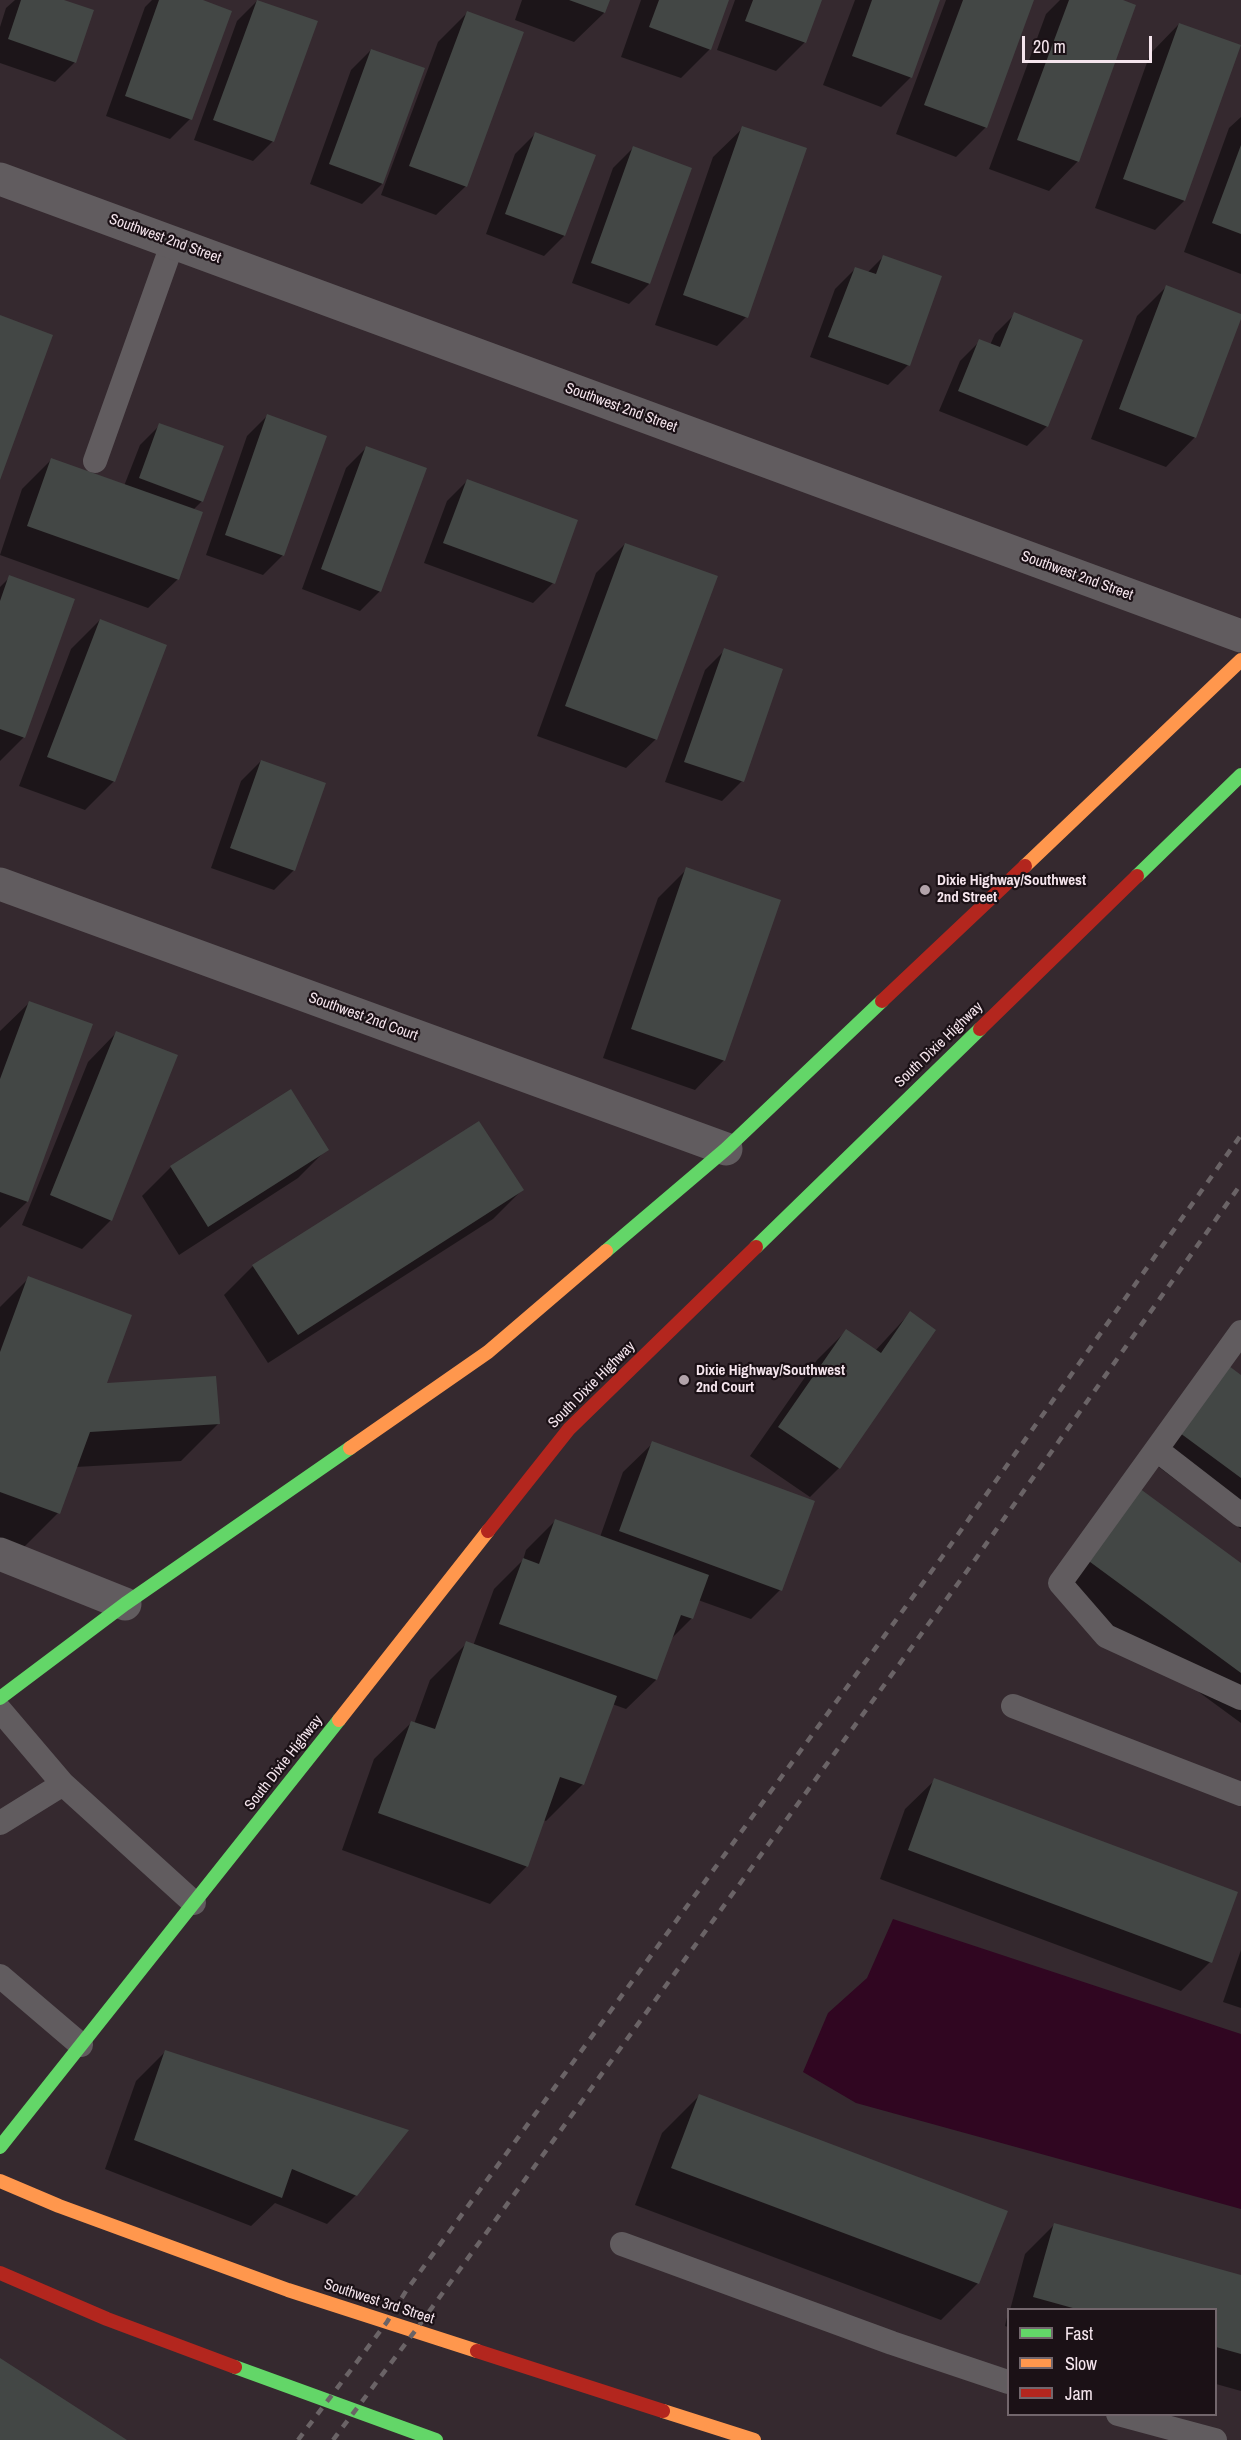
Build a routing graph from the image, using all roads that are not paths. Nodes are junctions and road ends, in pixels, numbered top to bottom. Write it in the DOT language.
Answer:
graph roads {
  1 [pos="0,179"];
  2 [pos="173,242"];
  3 [pos="94,461"];
  4 [pos="1241,636"];
  5 [pos="1241,660"];
  6 [pos="1241,775"];
  7 [pos="0,884"];
  8 [pos="726,1149"];
  9 [pos="1241,1332"];
  10 [pos="1157,1450"];
  11 [pos="1241,1515"];
  12 [pos="0,1554"];
  13 [pos="125,1604"];
  14 [pos="0,1698"];
  15 [pos="1241,1698"];
  16 [pos="1013,1706"];
  17 [pos="0,1710"];
  18 [pos="63,1784"];
  19 [pos="1241,1794"];
  20 [pos="0,1823"];
  21 [pos="194,1903"];
  22 [pos="0,1977"];
  23 [pos="81,2045"];
  24 [pos="0,2147"];
  25 [pos="0,2181"];
  26 [pos="622,2244"];
  27 [pos="0,2273"];
  28 [pos="1007,2382"];
  29 [pos="1123,2416"];
  30 [pos="436,2440"];
  31 [pos="754,2440"];
  32 [pos="1215,2440"];
  1 -- 2 [label="street, Southwest 2nd Street"];
  2 -- 3 [label="lane"];
  2 -- 4 [label="street, Southwest 2nd Street"];
  5 -- 8 [label="main road"];
  6 -- 21 [label="main road, South Dixie Highway"];
  7 -- 8 [label="street, Southwest 2nd Court"];
  8 -- 13 [label="main road"];
  9 -- 10 [label="lane"];
  10 -- 11 [label="lane"];
  10 -- 15 [label="lane"];
  12 -- 13 [label="street"];
  13 -- 14 [label="main road"];
  16 -- 19 [label="lane"];
  17 -- 18 [label="lane"];
  18 -- 20 [label="lane"];
  18 -- 21 [label="lane"];
  21 -- 23 [label="main road, South Dixie Highway"];
  22 -- 23 [label="lane"];
  23 -- 24 [label="main road, South Dixie Highway"];
  25 -- 31 [label="main road, Southwest 3rd Street"];
  26 -- 28 [label="lane"];
  27 -- 30 [label="main road"];
  29 -- 32 [label="lane"];
}
